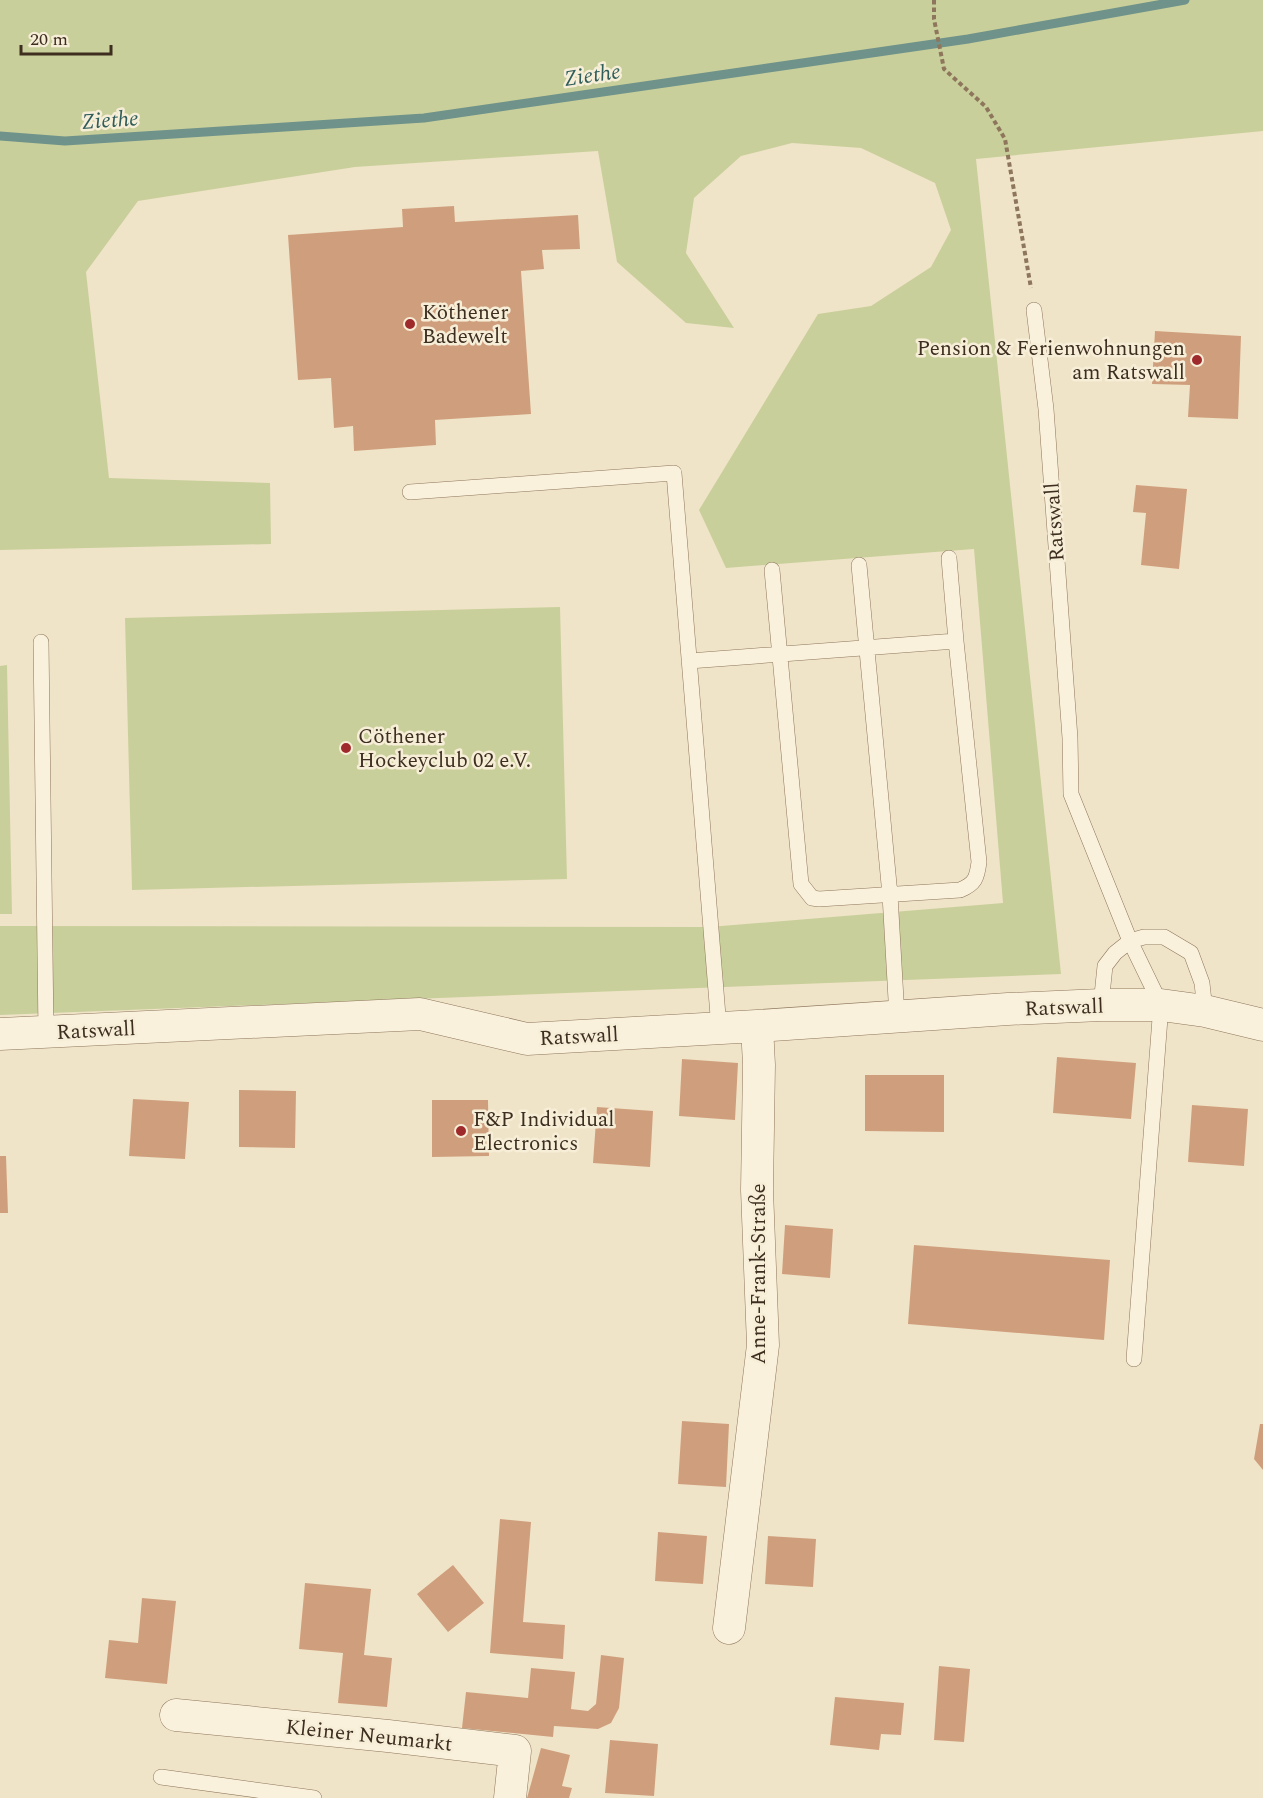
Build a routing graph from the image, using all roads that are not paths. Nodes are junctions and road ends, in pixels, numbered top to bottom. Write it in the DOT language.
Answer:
graph roads {
  1 [pos="1034,310"];
  2 [pos="410,492"];
  3 [pos="949,558"];
  4 [pos="859,565"];
  5 [pos="772,570"];
  6 [pos="956,641"];
  7 [pos="41,642"];
  8 [pos="867,648"];
  9 [pos="780,654"];
  10 [pos="689,661"];
  11 [pos="890,895"];
  12 [pos="1130,941"];
  13 [pos="1101,1005"];
  14 [pos="1161,1005"];
  15 [pos="1205,1011"];
  16 [pos="897,1017"];
  17 [pos="1263,1025"];
  18 [pos="757,1026"];
  19 [pos="719,1028"];
  20 [pos="46,1032"];
  21 [pos="0,1034"];
  22 [pos="1134,1359"];
  23 [pos="729,1628"];
  24 [pos="176,1715"];
  25 [pos="161,1777"];
  26 [pos="314,1798"];
  27 [pos="510,1798"];
  1 -- 12 [label="lane, Ratswall"];
  2 -- 10 [label="lane"];
  3 -- 6 [label="lane"];
  4 -- 8 [label="lane"];
  5 -- 9 [label="lane"];
  6 -- 8 [label="lane"];
  6 -- 11 [label="lane"];
  7 -- 20 [label="lane"];
  8 -- 9 [label="lane"];
  8 -- 11 [label="lane"];
  9 -- 10 [label="lane"];
  9 -- 11 [label="lane"];
  10 -- 19 [label="lane"];
  11 -- 16 [label="lane"];
  12 -- 13 [label="lane"];
  12 -- 14 [label="lane, Ratswall"];
  12 -- 15 [label="lane"];
  13 -- 14 [label="street, Ratswall"];
  13 -- 16 [label="street, Ratswall"];
  14 -- 15 [label="street, Ratswall"];
  14 -- 22 [label="lane"];
  15 -- 17 [label="street, Ratswall"];
  16 -- 18 [label="street, Ratswall"];
  18 -- 19 [label="street, Ratswall"];
  18 -- 23 [label="street, Anne-Frank-Straße"];
  19 -- 20 [label="street, Ratswall"];
  20 -- 21 [label="street, Ratswall"];
  24 -- 27 [label="street, Kleiner Neumarkt"];
  25 -- 26 [label="lane"];
}
